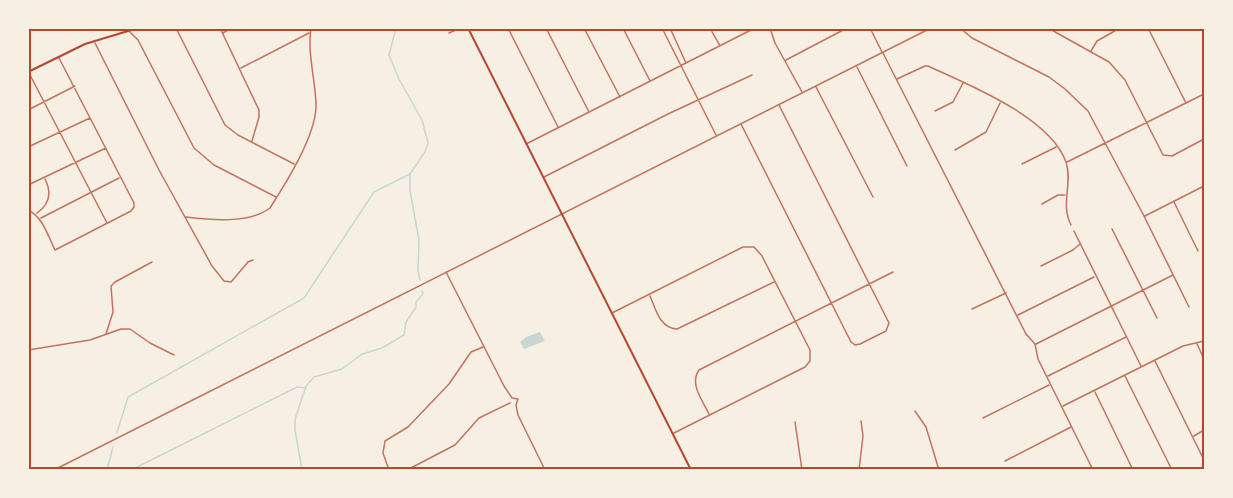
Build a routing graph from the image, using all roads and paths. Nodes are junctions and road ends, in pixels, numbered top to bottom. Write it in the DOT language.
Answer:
graph roads {
  1 [pos="138,28"];
  2 [pos="176,28"];
  3 [pos="220,28"];
  4 [pos="231,28"];
  5 [pos="311,28"];
  6 [pos="460,28"];
  7 [pos="468,28"];
  8 [pos="507,28"];
  9 [pos="546,28"];
  10 [pos="584,28"];
  11 [pos="623,28"];
  12 [pos="662,28"];
  13 [pos="670,28"];
  14 [pos="710,28"];
  15 [pos="770,28"];
  16 [pos="848,28"];
  17 [pos="870,28"];
  18 [pos="931,28"];
  19 [pos="960,28"];
  20 [pos="1048,28"];
  21 [pos="1120,28"];
  22 [pos="1148,28"];
  23 [pos="1197,28"];
  24 [pos="750,29"];
  25 [pos="127,30"];
  26 [pos="1204,31"];
  27 [pos="310,32"];
  28 [pos="222,33"];
  29 [pos="449,33"];
  30 [pos="94,41"];
  31 [pos="720,46"];
  32 [pos="1091,52"];
  33 [pos="882,53"];
  34 [pos="59,57"];
  35 [pos="785,60"];
  36 [pos="686,63"];
  37 [pos="681,66"];
  38 [pos="856,66"];
  39 [pos="240,68"];
  40 [pos="28,72"];
  41 [pos="752,75"];
  42 [pos="896,80"];
  43 [pos="650,81"];
  44 [pos="963,83"];
  45 [pos="75,86"];
  46 [pos="816,86"];
  47 [pos="802,93"];
  48 [pos="1204,94"];
  49 [pos="620,97"];
  50 [pos="699,101"];
  51 [pos="44,102"];
  52 [pos="1001,102"];
  53 [pos="1186,103"];
  54 [pos="779,105"];
  55 [pos="28,110"];
  56 [pos="935,111"];
  57 [pos="589,112"];
  58 [pos="91,117"];
  59 [pos="1146,123"];
  60 [pos="741,124"];
  61 [pos="558,128"];
  62 [pos="60,132"];
  63 [pos="717,136"];
  64 [pos="1204,139"];
  65 [pos="251,141"];
  66 [pos="1106,143"];
  67 [pos="526,144"];
  68 [pos="1057,146"];
  69 [pos="28,147"];
  70 [pos="106,148"];
  71 [pos="955,150"];
  72 [pos="77,162"];
  73 [pos="1066,162"];
  74 [pos="294,164"];
  75 [pos="1022,164"];
  76 [pos="906,166"];
  77 [pos="543,177"];
  78 [pos="121,178"];
  79 [pos="44,179"];
  80 [pos="28,185"];
  81 [pos="1204,186"];
  82 [pos="92,193"];
  83 [pos="1066,196"];
  84 [pos="276,197"];
  85 [pos="873,197"];
  86 [pos="1173,201"];
  87 [pos="1042,204"];
  88 [pos="28,210"];
  89 [pos="36,213"];
  90 [pos="562,214"];
  91 [pos="1144,216"];
  92 [pos="184,217"];
  93 [pos="40,218"];
  94 [pos="107,224"];
  95 [pos="1071,225"];
  96 [pos="1112,229"];
  97 [pos="1074,231"];
  98 [pos="1080,244"];
  99 [pos="1198,251"];
  100 [pos="253,260"];
  101 [pos="152,262"];
  102 [pos="1041,266"];
  103 [pos="446,272"];
  104 [pos="893,272"];
  105 [pos="1173,275"];
  106 [pos="1096,276"];
  107 [pos="775,282"];
  108 [pos="869,284"];
  109 [pos="1143,290"];
  110 [pos="1006,293"];
  111 [pos="649,295"];
  112 [pos="831,303"];
  113 [pos="1111,306"];
  114 [pos="1189,308"];
  115 [pos="972,309"];
  116 [pos="612,313"];
  117 [pos="1017,316"];
  118 [pos="1156,318"];
  119 [pos="795,321"];
  120 [pos="105,335"];
  121 [pos="1126,337"];
  122 [pos="1204,340"];
  123 [pos="1196,343"];
  124 [pos="1035,344"];
  125 [pos="483,346"];
  126 [pos="28,350"];
  127 [pos="174,355"];
  128 [pos="1204,359"];
  129 [pos="1155,360"];
  130 [pos="1141,367"];
  131 [pos="1125,375"];
  132 [pos="1047,377"];
  133 [pos="1050,384"];
  134 [pos="1094,391"];
  135 [pos="512,398"];
  136 [pos="510,403"];
  137 [pos="516,405"];
  138 [pos="1062,406"];
  139 [pos="915,411"];
  140 [pos="710,415"];
  141 [pos="983,418"];
  142 [pos="861,421"];
  143 [pos="795,422"];
  144 [pos="1072,426"];
  145 [pos="1204,430"];
  146 [pos="673,434"];
  147 [pos="1193,436"];
  148 [pos="1005,460"];
  149 [pos="1204,460"];
  150 [pos="54,470"];
  151 [pos="389,470"];
  152 [pos="407,470"];
  153 [pos="545,470"];
  154 [pos="691,470"];
  155 [pos="802,470"];
  156 [pos="859,470"];
  157 [pos="939,470"];
  158 [pos="1094,470"];
  159 [pos="1133,470"];
  160 [pos="1172,470"];
  1 -- 25 [label="main road"];
  2 -- 65 [label="street"];
  3 -- 28 [label="street"];
  4 -- 28 [label="street"];
  5 -- 27 [label="street"];
  6 -- 29 [label="street"];
  7 -- 67 [label="main road"];
  8 -- 61 [label="street"];
  9 -- 57 [label="street"];
  10 -- 49 [label="street"];
  11 -- 43 [label="street"];
  12 -- 37 [label="street"];
  13 -- 36 [label="street"];
  14 -- 31 [label="street"];
  15 -- 35 [label="street"];
  16 -- 35 [label="street"];
  17 -- 33 [label="street"];
  18 -- 33 [label="street"];
  19 -- 66 [label="street"];
  20 -- 32 [label="street"];
  21 -- 32 [label="street"];
  22 -- 53 [label="street"];
  23 -- 26 [label="street"];
  24 -- 31 [label="street"];
  25 -- 30 [label="main road"];
  25 -- 84 [label="street"];
  27 -- 39 [label="street"];
  27 -- 74 [label="street"];
  28 -- 39 [label="street"];
  30 -- 34 [label="main road"];
  30 -- 92 [label="street"];
  31 -- 36 [label="street"];
  32 -- 59 [label="street"];
  33 -- 38 [label="street"];
  33 -- 42 [label="street"];
  34 -- 40 [label="main road"];
  34 -- 45 [label="street"];
  35 -- 47 [label="street"];
  36 -- 37 [label="street"];
  37 -- 43 [label="street"];
  37 -- 50 [label="street"];
  38 -- 46 [label="street"];
  38 -- 76 [label="street"];
  39 -- 65 [label="street"];
  40 -- 51 [label="street"];
  41 -- 50 [label="street"];
  42 -- 44 [label="street"];
  42 -- 110 [label="street"];
  43 -- 49 [label="street"];
  44 -- 52 [label="street"];
  44 -- 56 [label="street"];
  45 -- 51 [label="street"];
  45 -- 58 [label="street"];
  46 -- 47 [label="street"];
  46 -- 85 [label="street"];
  47 -- 54 [label="street"];
  48 -- 53 [label="street"];
  49 -- 57 [label="street"];
  50 -- 63 [label="street"];
  50 -- 77 [label="street"];
  51 -- 55 [label="street"];
  51 -- 62 [label="street"];
  52 -- 68 [label="street"];
  52 -- 71 [label="street"];
  53 -- 59 [label="street"];
  54 -- 60 [label="street"];
  54 -- 108 [label="street"];
  57 -- 61 [label="street"];
  58 -- 62 [label="street"];
  58 -- 70 [label="street"];
  59 -- 64 [label="street"];
  59 -- 66 [label="street"];
  60 -- 63 [label="street"];
  60 -- 112 [label="street"];
  61 -- 67 [label="street"];
  62 -- 69 [label="street"];
  62 -- 72 [label="street"];
  63 -- 90 [label="street"];
  65 -- 74 [label="street"];
  66 -- 73 [label="street"];
  66 -- 91 [label="street"];
  67 -- 77 [label="main road"];
  68 -- 73 [label="street"];
  68 -- 75 [label="street"];
  70 -- 72 [label="street"];
  70 -- 78 [label="street"];
  72 -- 79 [label="street"];
  72 -- 82 [label="street"];
  73 -- 83 [label="street"];
  74 -- 84 [label="street"];
  77 -- 90 [label="main road"];
  78 -- 82 [label="street"];
  78 -- 94 [label="street"];
  79 -- 80 [label="street"];
  79 -- 89 [label="street"];
  81 -- 86 [label="street"];
  82 -- 93 [label="street"];
  82 -- 94 [label="street"];
  83 -- 87 [label="street"];
  83 -- 95 [label="street"];
  84 -- 92 [label="street"];
  86 -- 91 [label="street"];
  86 -- 99 [label="street"];
  88 -- 89 [label="street"];
  89 -- 93 [label="street"];
  90 -- 103 [label="street"];
  90 -- 116 [label="main road"];
  91 -- 105 [label="street"];
  92 -- 100 [label="street"];
  93 -- 94 [label="street"];
  96 -- 109 [label="street"];
  97 -- 98 [label="street"];
  98 -- 102 [label="street"];
  98 -- 106 [label="street"];
  101 -- 120 [label="street"];
  103 -- 125 [label="street"];
  103 -- 150 [label="street"];
  104 -- 108 [label="street"];
  105 -- 109 [label="street"];
  105 -- 114 [label="street"];
  106 -- 113 [label="street"];
  106 -- 117 [label="street"];
  107 -- 111 [label="street"];
  107 -- 111 [label="street"];
  107 -- 119 [label="street"];
  108 -- 112 [label="street"];
  108 -- 112 [label="street"];
  109 -- 113 [label="street"];
  109 -- 118 [label="street"];
  110 -- 115 [label="street"];
  110 -- 117 [label="street"];
  111 -- 116 [label="street"];
  112 -- 119 [label="street"];
  113 -- 121 [label="street"];
  113 -- 124 [label="street"];
  116 -- 146 [label="main road"];
  117 -- 124 [label="street"];
  119 -- 140 [label="street"];
  119 -- 140 [label="street"];
  120 -- 126 [label="street"];
  120 -- 127 [label="street"];
  121 -- 130 [label="street"];
  121 -- 132 [label="street"];
  122 -- 123 [label="street"];
  123 -- 128 [label="street"];
  123 -- 129 [label="street"];
  124 -- 132 [label="street"];
  125 -- 135 [label="street"];
  125 -- 151 [label="street"];
  129 -- 130 [label="street"];
  129 -- 147 [label="street"];
  130 -- 131 [label="street"];
  131 -- 134 [label="street"];
  131 -- 160 [label="street"];
  132 -- 133 [label="street"];
  133 -- 138 [label="street"];
  133 -- 141 [label="street"];
  134 -- 138 [label="street"];
  134 -- 159 [label="street"];
  135 -- 136 [label="street"];
  135 -- 137 [label="street"];
  136 -- 137 [label="street"];
  136 -- 152 [label="street"];
  137 -- 153 [label="street"];
  138 -- 144 [label="street"];
  139 -- 157 [label="street"];
  140 -- 146 [label="street"];
  142 -- 156 [label="street"];
  143 -- 155 [label="street"];
  144 -- 148 [label="street"];
  144 -- 158 [label="street"];
  145 -- 147 [label="street"];
  146 -- 154 [label="main road"];
  147 -- 149 [label="street"];
}
